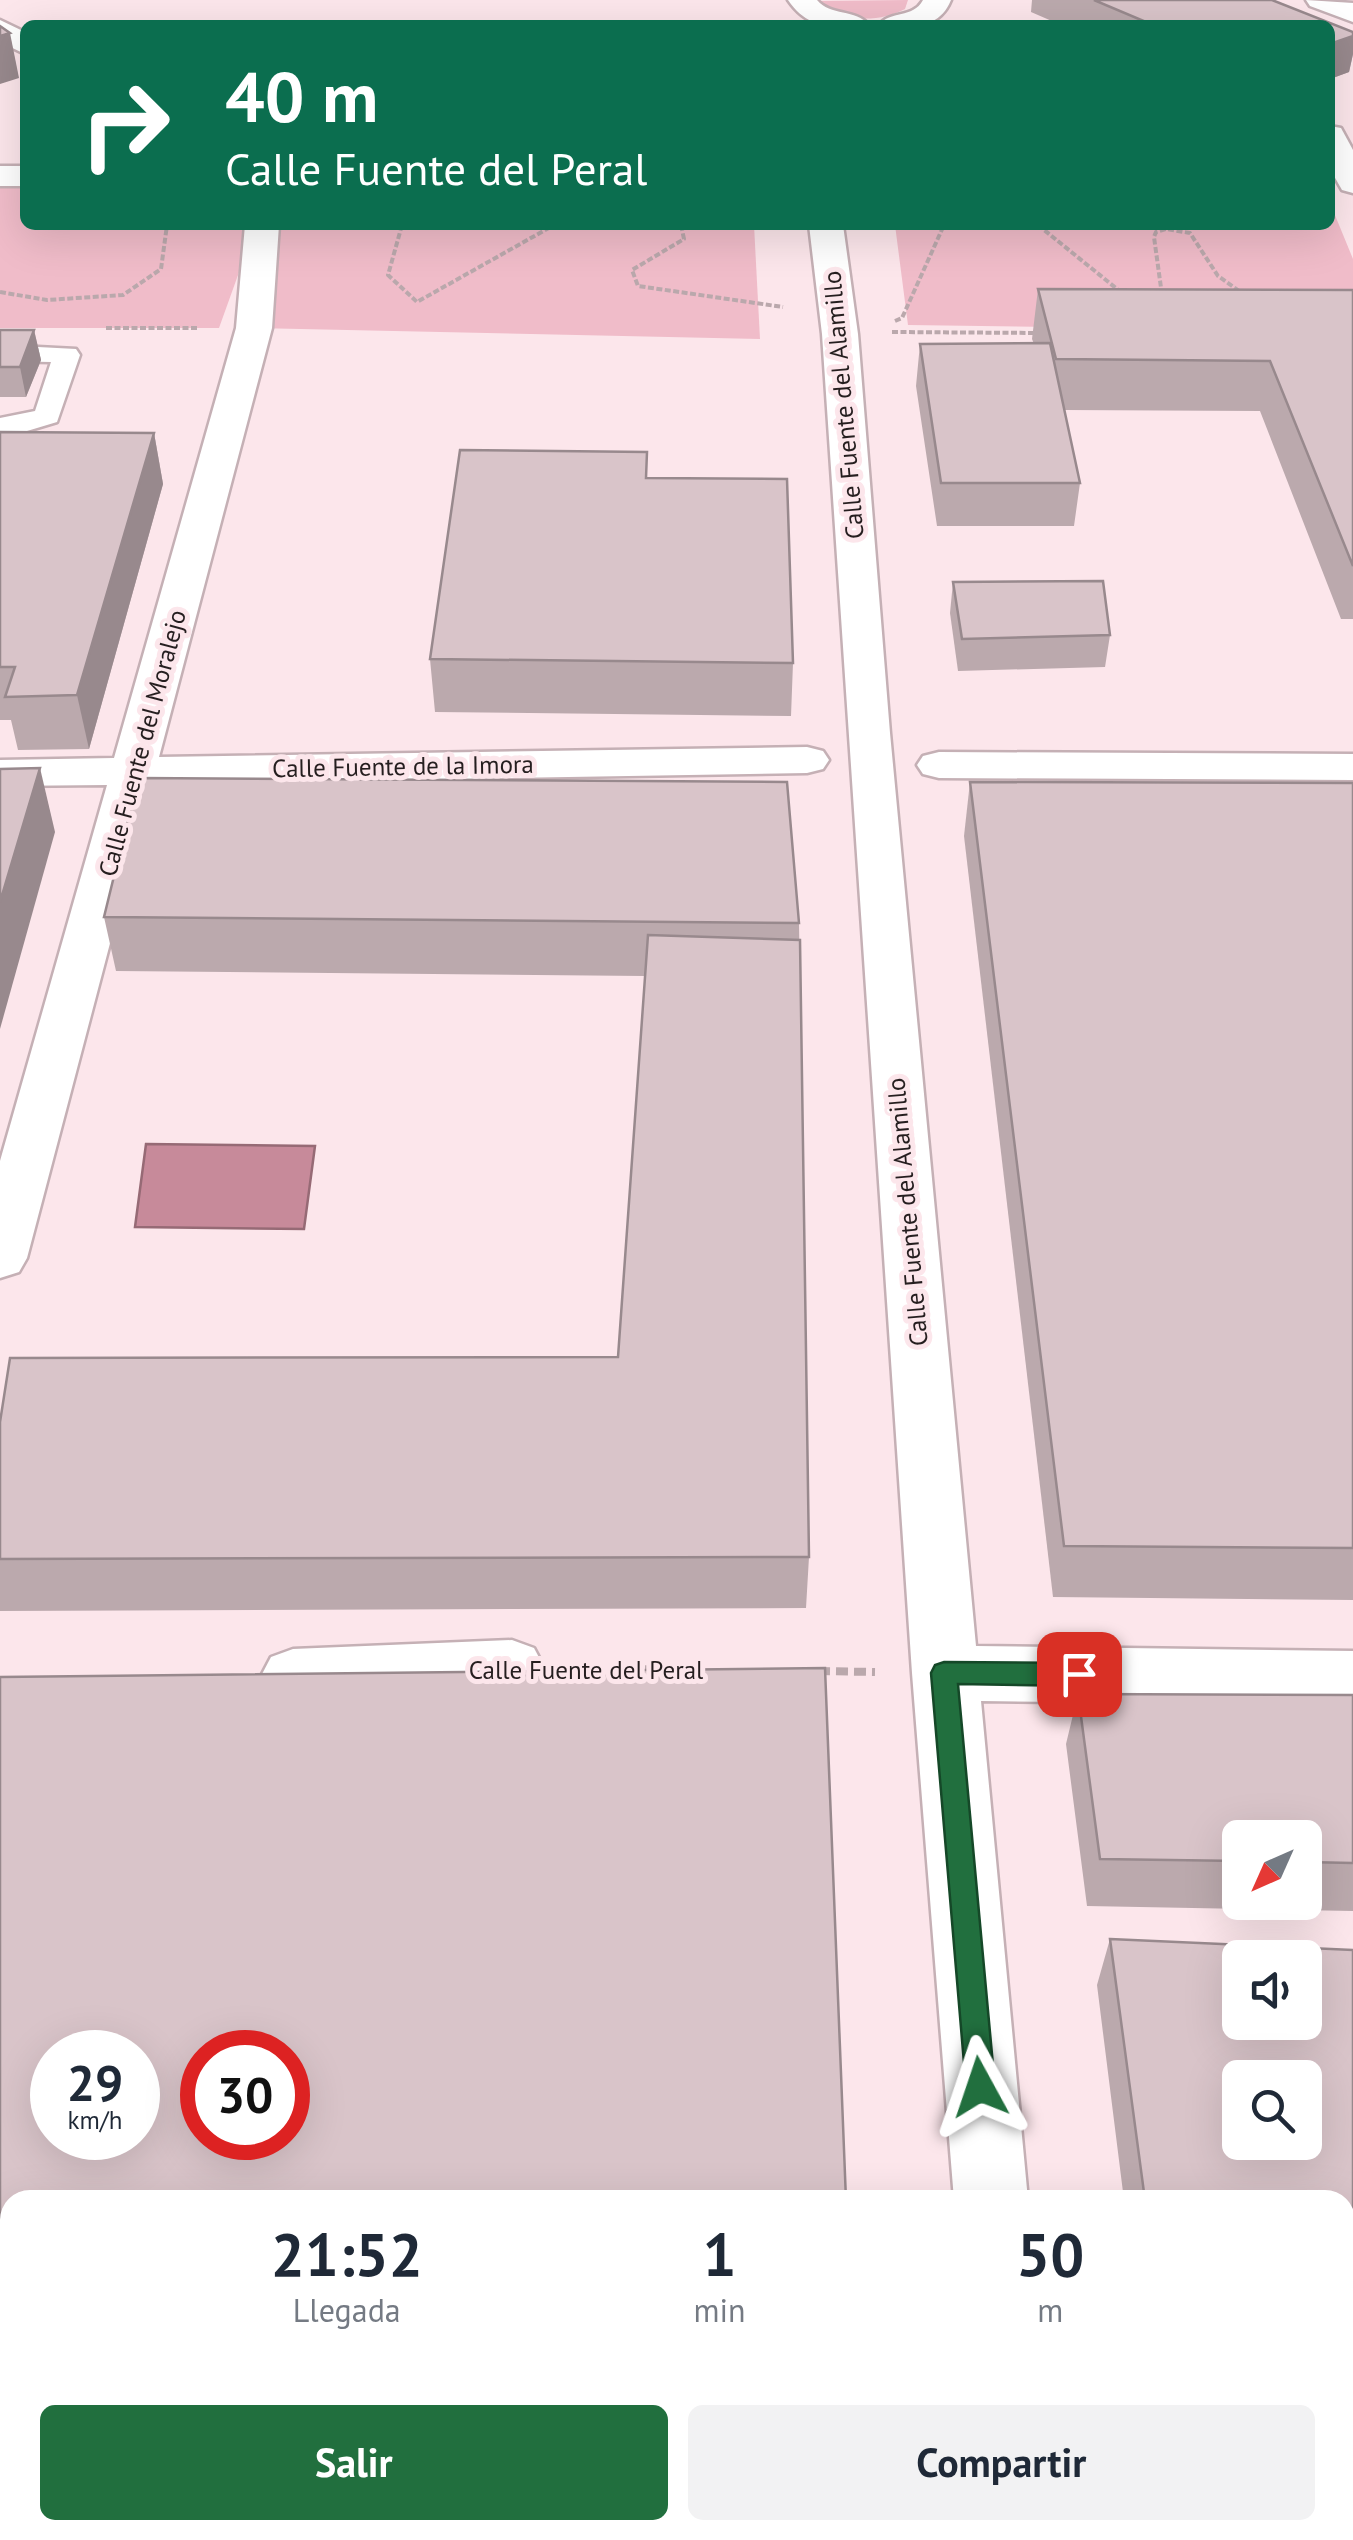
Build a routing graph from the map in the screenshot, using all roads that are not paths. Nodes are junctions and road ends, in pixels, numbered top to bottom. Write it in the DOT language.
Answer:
graph roads {
  1 [pos="802,0"];
  2 [pos="938,0"];
  3 [pos="1320,0"];
  4 [pos="1353,13"];
  5 [pos="831,20"];
  6 [pos="912,20"];
  7 [pos="1335,122"];
  8 [pos="1353,182"];
  9 [pos="262,230"];
  10 [pos="827,230"];
  11 [pos="0,353"];
  12 [pos="0,426"];
  13 [pos="807,760"];
  14 [pos="939,765"];
  15 [pos="1353,767"];
  16 [pos="135,770"];
  17 [pos="0,773"];
  18 [pos="0,1258"];
  19 [pos="512,1668"];
  20 [pos="944,1673"];
  21 [pos="236,1678"];
  22 [pos="1353,1678"];
  23 [pos="989,2190"];
  1 -- 5 [label="street"];
  2 -- 6 [label="street"];
  3 -- 4 [label="street"];
  7 -- 8 [label="street"];
  9 -- 16 [label="street, Calle Fuente del Moralejo"];
  10 -- 20 [label="street, Calle Fuente del Alamillo"];
  11 -- 12 [label="lane"];
  13 -- 16 [label="street, Calle Fuente de la Imora"];
  14 -- 15 [label="street"];
  16 -- 17 [label="street, Calle Fuente de la Imora"];
  16 -- 18 [label="street, Calle Fuente del Moralejo"];
  19 -- 21 [label="street, Calle Fuente del Peral"];
  20 -- 22 [label="street"];
  20 -- 23 [label="street, Calle Fuente del Alamillo"];
}
